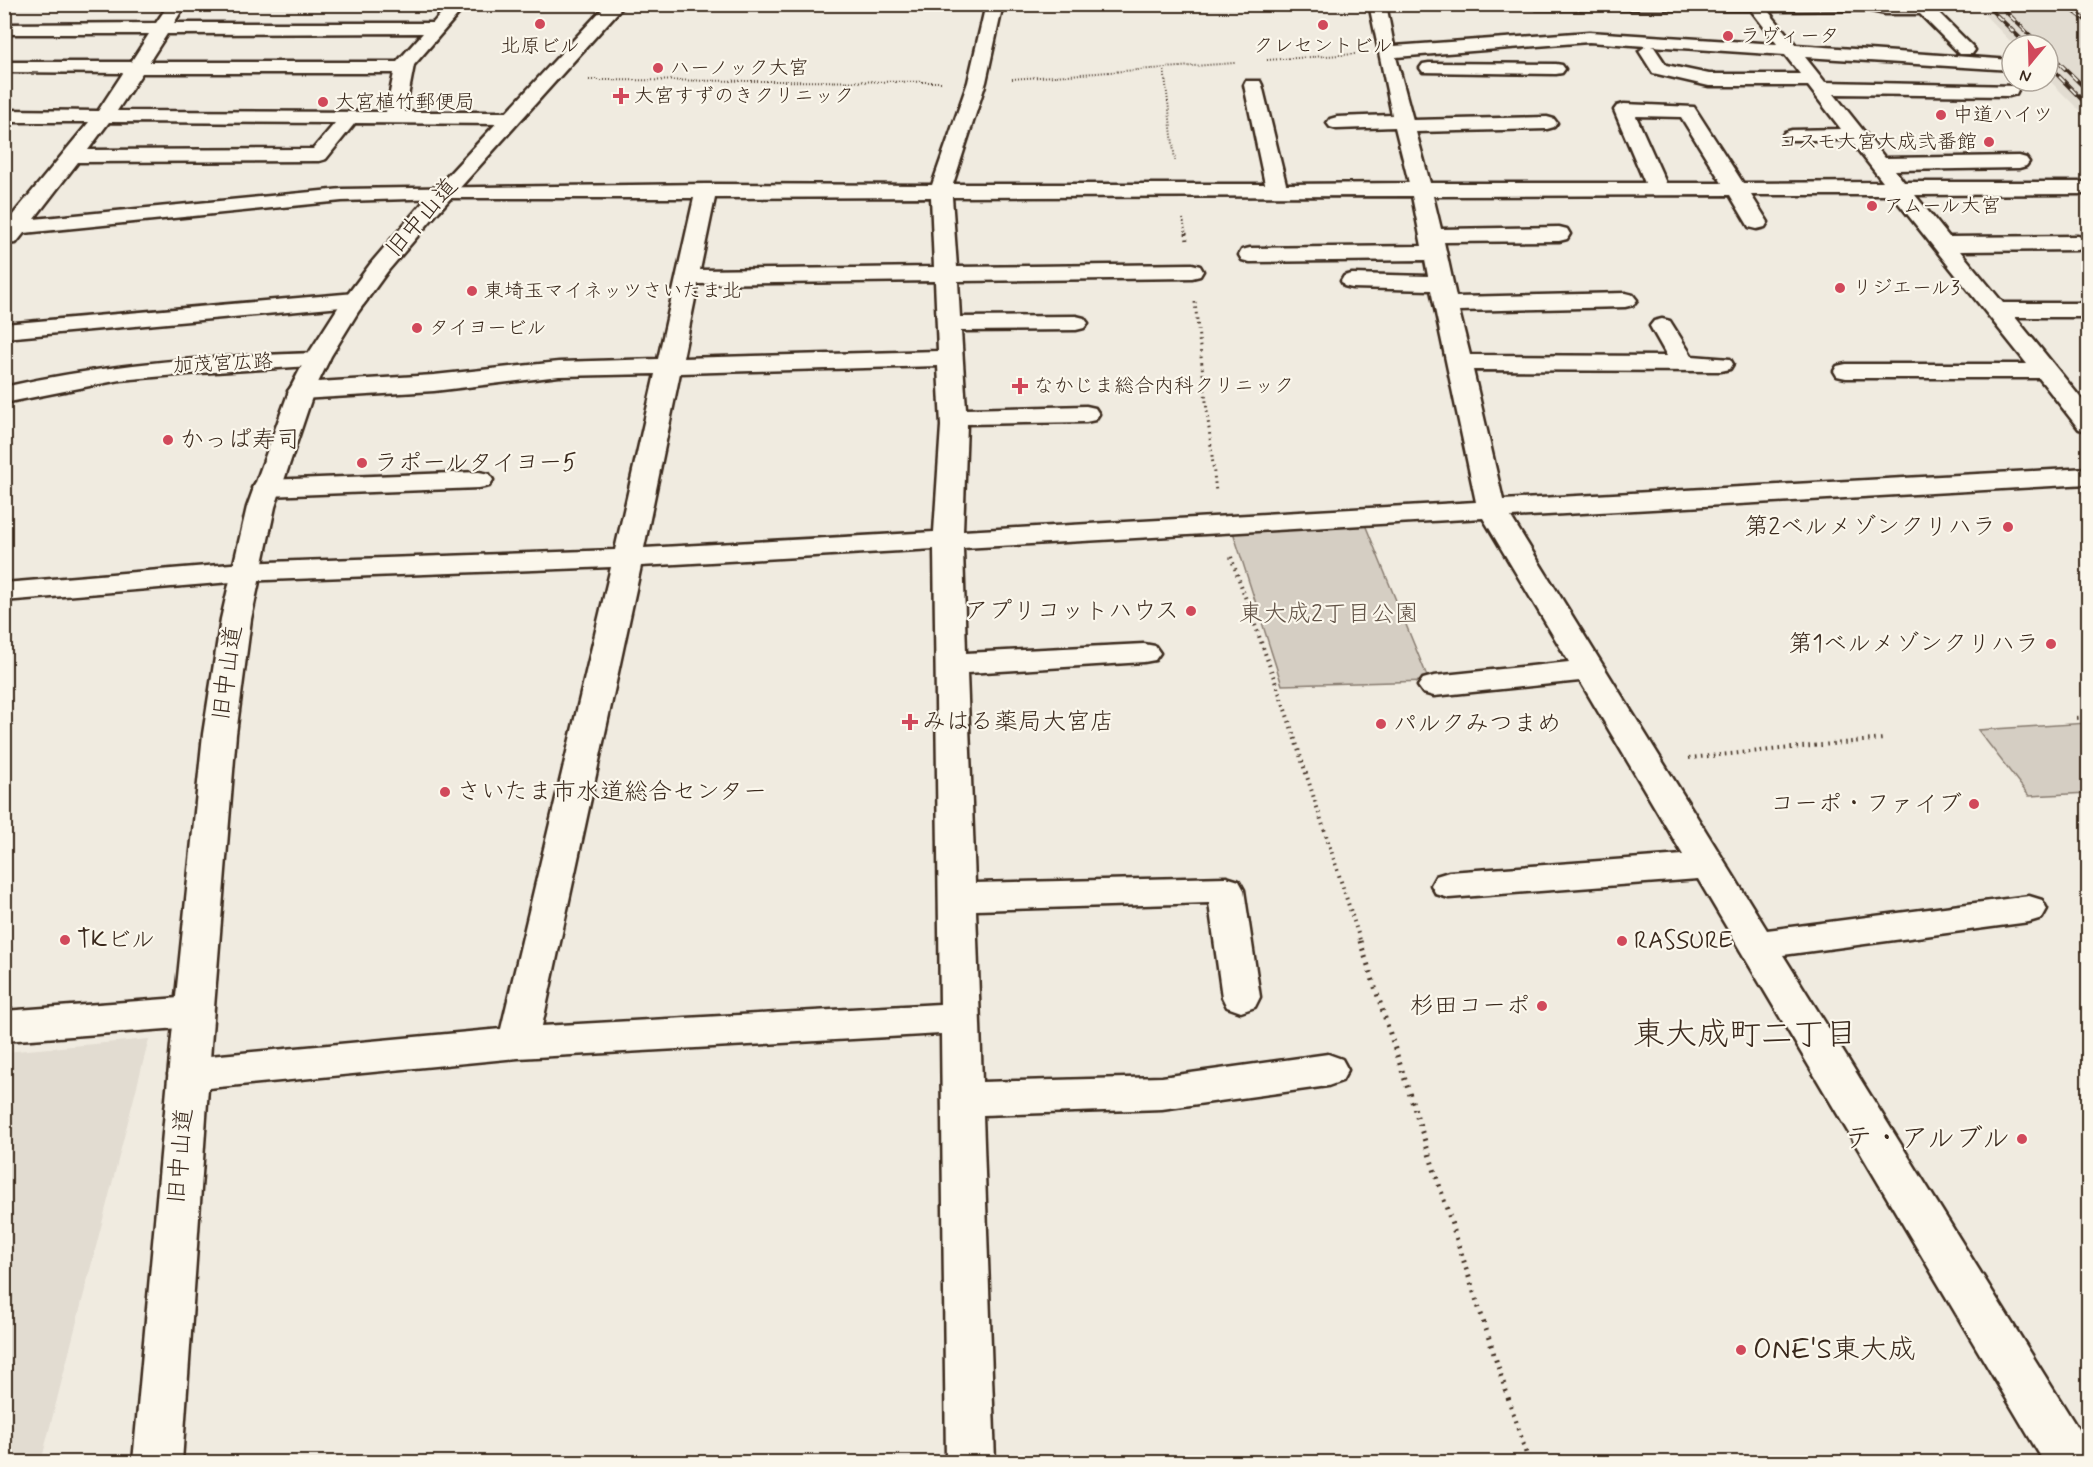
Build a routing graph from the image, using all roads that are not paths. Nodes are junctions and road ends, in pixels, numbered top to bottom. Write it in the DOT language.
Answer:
graph roads {
  1 [pos="178,4"];
  2 [pos="459,4"];
  3 [pos="617,4"];
  4 [pos="995,4"];
  5 [pos="1377,4"];
  6 [pos="1536,4"];
  7 [pos="1870,5"];
  8 [pos="1572,6"];
  9 [pos="1756,6"];
  10 [pos="437,28"];
  11 [pos="4,29"];
  12 [pos="164,29"];
  13 [pos="1589,37"];
  14 [pos="1966,50"];
  15 [pos="1647,51"];
  16 [pos="1794,52"];
  17 [pos="1388,60"];
  18 [pos="2000,64"];
  19 [pos="4,67"];
  20 [pos="136,68"];
  21 [pos="404,68"];
  22 [pos="1556,69"];
  23 [pos="1818,84"];
  24 [pos="1253,85"];
  25 [pos="2000,90"];
  26 [pos="1407,114"];
  27 [pos="4,116"];
  28 [pos="351,116"];
  29 [pos="395,116"];
  30 [pos="103,117"];
  31 [pos="510,118"];
  32 [pos="1337,123"];
  33 [pos="1547,123"];
  34 [pos="1857,134"];
  35 [pos="1792,136"];
  36 [pos="71,156"];
  37 [pos="2019,162"];
  38 [pos="1880,164"];
  39 [pos="1898,188"];
  40 [pos="2088,188"];
  41 [pos="941,189"];
  42 [pos="1277,189"];
  43 [pos="1658,189"];
  44 [pos="1736,189"];
  45 [pos="706,190"];
  46 [pos="1421,190"];
  47 [pos="444,192"];
  48 [pos="1757,222"];
  49 [pos="1559,234"];
  50 [pos="10,235"];
  51 [pos="2077,243"];
  52 [pos="1943,244"];
  53 [pos="1250,255"];
  54 [pos="1438,269"];
  55 [pos="1192,271"];
  56 [pos="946,274"];
  57 [pos="688,278"];
  58 [pos="1352,281"];
  59 [pos="355,300"];
  60 [pos="1625,300"];
  61 [pos="1997,310"];
  62 [pos="2088,310"];
  63 [pos="1076,323"];
  64 [pos="948,324"];
  65 [pos="1662,326"];
  66 [pos="4,331"];
  67 [pos="950,358"];
  68 [pos="317,360"];
  69 [pos="1459,362"];
  70 [pos="1683,363"];
  71 [pos="1721,364"];
  72 [pos="669,366"];
  73 [pos="129,370"];
  74 [pos="1846,371"];
  75 [pos="2046,371"];
  76 [pos="301,391"];
  77 [pos="4,395"];
  78 [pos="4,412"];
  79 [pos="1086,414"];
  80 [pos="953,417"];
  81 [pos="2088,423"];
  82 [pos="2088,476"];
  83 [pos="479,480"];
  84 [pos="266,488"];
  85 [pos="1491,508"];
  86 [pos="948,540"];
  87 [pos="628,558"];
  88 [pos="243,572"];
  89 [pos="4,592"];
  90 [pos="1144,653"];
  91 [pos="951,664"];
  92 [pos="1589,670"];
  93 [pos="1434,686"];
  94 [pos="1709,866"];
  95 [pos="1449,885"];
  96 [pos="957,897"];
  97 [pos="2028,909"];
  98 [pos="1756,945"];
  99 [pos="1241,997"];
  100 [pos="193,1012"];
  101 [pos="961,1018"];
  102 [pos="4,1026"];
  103 [pos="518,1043"];
  104 [pos="1328,1070"];
  105 [pos="188,1074"];
  106 [pos="963,1099"];
  107 [pos="157,1462"];
  108 [pos="971,1462"];
  109 [pos="2071,1462"];
  1 -- 12 [label="street"];
  2 -- 10 [label="street"];
  3 -- 31 [label="street, 旧中山道"];
  4 -- 41 [label="street"];
  5 -- 17 [label="street"];
  6 -- 8 [label="street"];
  7 -- 9 [label="street"];
  7 -- 14 [label="street"];
  8 -- 9 [label="street"];
  8 -- 13 [label="street"];
  9 -- 16 [label="street"];
  10 -- 12 [label="street"];
  10 -- 21 [label="street"];
  11 -- 12 [label="street"];
  12 -- 20 [label="street"];
  13 -- 16 [label="street"];
  13 -- 17 [label="street"];
  15 -- 23 [label="street"];
  16 -- 18 [label="street"];
  16 -- 23 [label="street"];
  17 -- 22 [label="street"];
  17 -- 26 [label="street"];
  19 -- 20 [label="street"];
  20 -- 21 [label="street"];
  20 -- 30 [label="street"];
  21 -- 29 [label="street"];
  23 -- 25 [label="street"];
  23 -- 34 [label="street"];
  24 -- 42 [label="street"];
  26 -- 32 [label="street"];
  26 -- 33 [label="street"];
  26 -- 46 [label="street"];
  27 -- 30 [label="street"];
  28 -- 29 [label="street"];
  28 -- 30 [label="street"];
  28 -- 36 [label="street"];
  29 -- 31 [label="street"];
  30 -- 36 [label="street"];
  31 -- 47 [label="street, 旧中山道"];
  34 -- 35 [label="street"];
  34 -- 38 [label="street"];
  36 -- 50 [label="street"];
  37 -- 38 [label="street"];
  38 -- 39 [label="street"];
  39 -- 40 [label="street"];
  39 -- 44 [label="street"];
  39 -- 52 [label="street"];
  41 -- 42 [label="street"];
  41 -- 45 [label="street"];
  41 -- 56 [label="street"];
  42 -- 46 [label="street"];
  43 -- 44 [label="street"];
  43 -- 44 [label="street"];
  43 -- 46 [label="street"];
  44 -- 48 [label="street"];
  45 -- 47 [label="street"];
  45 -- 57 [label="street"];
  46 -- 54 [label="street"];
  47 -- 50 [label="street"];
  47 -- 59 [label="street, 旧中山道"];
  49 -- 54 [label="street"];
  51 -- 52 [label="street"];
  52 -- 61 [label="street"];
  53 -- 54 [label="street"];
  54 -- 58 [label="street"];
  54 -- 60 [label="street"];
  54 -- 69 [label="street"];
  55 -- 56 [label="street"];
  56 -- 57 [label="street"];
  56 -- 64 [label="street"];
  57 -- 72 [label="street"];
  59 -- 66 [label="street"];
  59 -- 68 [label="street, 旧中山道"];
  61 -- 62 [label="street"];
  61 -- 75 [label="street"];
  63 -- 64 [label="street"];
  64 -- 67 [label="street"];
  65 -- 70 [label="street"];
  67 -- 72 [label="street"];
  67 -- 80 [label="street"];
  68 -- 73 [label="street, 加茂宮広路"];
  68 -- 76 [label="street, 旧中山道"];
  69 -- 70 [label="street"];
  69 -- 85 [label="street"];
  70 -- 71 [label="street"];
  72 -- 76 [label="street"];
  72 -- 87 [label="street"];
  73 -- 77 [label="street, 加茂宮広路"];
  73 -- 78 [label="street, 加茂宮広路"];
  74 -- 75 [label="street"];
  75 -- 81 [label="street"];
  76 -- 84 [label="street, 旧中山道"];
  79 -- 80 [label="street"];
  80 -- 86 [label="street"];
  82 -- 85 [label="street"];
  83 -- 84 [label="street"];
  84 -- 88 [label="street, 旧中山道"];
  85 -- 86 [label="street"];
  85 -- 92 [label="street"];
  86 -- 87 [label="street"];
  86 -- 91 [label="street"];
  87 -- 88 [label="street"];
  87 -- 103 [label="street"];
  88 -- 89 [label="street"];
  88 -- 100 [label="street, 旧中山道"];
  90 -- 91 [label="street"];
  91 -- 96 [label="street"];
  92 -- 93 [label="street"];
  92 -- 94 [label="street"];
  94 -- 95 [label="street"];
  94 -- 98 [label="street"];
  96 -- 99 [label="street"];
  96 -- 101 [label="street"];
  97 -- 98 [label="street"];
  98 -- 109 [label="street"];
  100 -- 102 [label="street"];
  100 -- 105 [label="street, 旧中山道"];
  101 -- 103 [label="street"];
  101 -- 106 [label="street"];
  103 -- 105 [label="street"];
  104 -- 106 [label="street"];
  105 -- 107 [label="street, 旧中山道"];
  106 -- 108 [label="street"];
}
